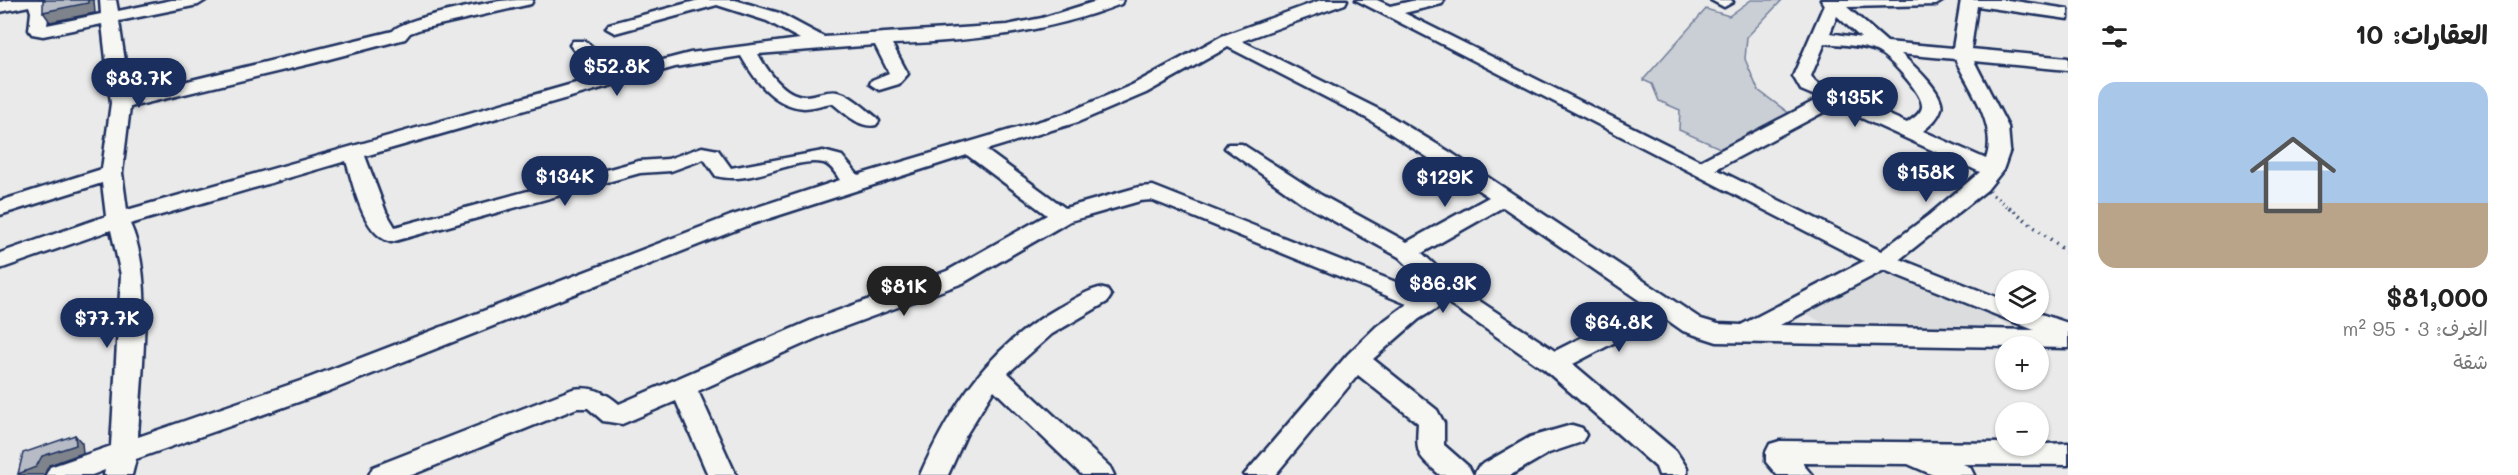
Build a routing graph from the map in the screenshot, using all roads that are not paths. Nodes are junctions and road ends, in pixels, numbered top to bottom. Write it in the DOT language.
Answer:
graph roads {
  1 [pos="34,0"];
  2 [pos="198,0"];
  3 [pos="525,0"];
  4 [pos="718,0"];
  5 [pos="1115,0"];
  6 [pos="1340,0"];
  7 [pos="1364,0"];
  8 [pos="1436,0"];
  9 [pos="1936,0"];
  10 [pos="1971,0"];
  11 [pos="1831,1"];
  12 [pos="0,8"];
  13 [pos="109,10"];
  14 [pos="1389,12"];
  15 [pos="2068,14"];
  16 [pos="615,28"];
  17 [pos="1817,36"];
  18 [pos="881,40"];
  19 [pos="1228,40"];
  20 [pos="820,43"];
  21 [pos="579,45"];
  22 [pos="1885,47"];
  23 [pos="747,50"];
  24 [pos="1961,53"];
  25 [pos="2068,64"];
  26 [pos="617,77"];
  27 [pos="879,84"];
  28 [pos="1833,99"];
  29 [pos="121,103"];
  30 [pos="869,121"];
  31 [pos="1910,131"];
  32 [pos="1235,148"];
  33 [pos="972,149"];
  34 [pos="354,153"];
  35 [pos="1701,169"];
  36 [pos="112,173"];
  37 [pos="1986,177"];
  38 [pos="853,183"];
  39 [pos="1503,198"];
  40 [pos="0,208"];
  41 [pos="1062,216"];
  42 [pos="117,220"];
  43 [pos="1407,252"];
  44 [pos="0,261"];
  45 [pos="1882,261"];
  46 [pos="1099,296"];
  47 [pos="1438,298"];
  48 [pos="1995,305"];
  49 [pos="1664,306"];
  50 [pos="2043,324"];
  51 [pos="1745,333"];
  52 [pos="2068,333"];
  53 [pos="2068,339"];
  54 [pos="1357,360"];
  55 [pos="1554,363"];
  56 [pos="992,373"];
  57 [pos="683,386"];
  58 [pos="1572,435"];
  59 [pos="1909,452"];
  60 [pos="2068,454"];
  61 [pos="122,464"];
  62 [pos="60,475"];
  63 [pos="383,475"];
  64 [pos="722,475"];
  65 [pos="934,475"];
  66 [pos="1100,475"];
  67 [pos="1258,475"];
  68 [pos="1459,475"];
  69 [pos="1488,475"];
  70 [pos="1673,475"];
  71 [pos="1798,475"];
  72 [pos="1960,475"];
  1 -- 12 [label="street"];
  1 -- 13 [label="street"];
  2 -- 13 [label="street"];
  3 -- 29 [label="street"];
  4 -- 16 [label="street"];
  4 -- 20 [label="street"];
  5 -- 18 [label="street"];
  6 -- 19 [label="street"];
  7 -- 14 [label="street"];
  8 -- 14 [label="street"];
  9 -- 11 [label="street"];
  10 -- 15 [label="street"];
  10 -- 24 [label="street"];
  11 -- 17 [label="street"];
  11 -- 22 [label="street"];
  13 -- 29 [label="street"];
  14 -- 35 [label="street"];
  17 -- 22 [label="street"];
  17 -- 28 [label="street"];
  18 -- 20 [label="street"];
  18 -- 27 [label="street"];
  19 -- 33 [label="street"];
  19 -- 39 [label="street"];
  20 -- 23 [label="street"];
  21 -- 26 [label="street"];
  22 -- 24 [label="street"];
  22 -- 31 [label="street"];
  23 -- 26 [label="street"];
  23 -- 30 [label="street"];
  24 -- 25 [label="street"];
  24 -- 37 [label="street"];
  26 -- 34 [label="street"];
  28 -- 31 [label="street"];
  28 -- 35 [label="street"];
  29 -- 36 [label="street"];
  31 -- 37 [label="street"];
  32 -- 43 [label="street"];
  33 -- 38 [label="street"];
  33 -- 41 [label="street"];
  34 -- 38 [label="street"];
  34 -- 42 [label="street"];
  35 -- 45 [label="street"];
  36 -- 40 [label="street"];
  36 -- 42 [label="street"];
  37 -- 45 [label="street"];
  38 -- 61 [label="street"];
  39 -- 43 [label="street"];
  39 -- 49 [label="street"];
  41 -- 47 [label="street"];
  41 -- 57 [label="street"];
  42 -- 44 [label="street"];
  42 -- 61 [label="street"];
  43 -- 47 [label="street"];
  45 -- 48 [label="street"];
  45 -- 51 [label="street"];
  46 -- 56 [label="street"];
  47 -- 54 [label="street"];
  47 -- 55 [label="street"];
  49 -- 51 [label="street"];
  49 -- 55 [label="street"];
  50 -- 52 [label="street"];
  51 -- 53 [label="street"];
  54 -- 67 [label="street"];
  54 -- 68 [label="street"];
  55 -- 70 [label="street"];
  56 -- 65 [label="street"];
  56 -- 66 [label="street"];
  57 -- 63 [label="street"];
  57 -- 64 [label="street"];
  58 -- 69 [label="street"];
  59 -- 60 [label="street"];
  59 -- 71 [label="street"];
  59 -- 72 [label="street"];
  61 -- 62 [label="street"];
}
